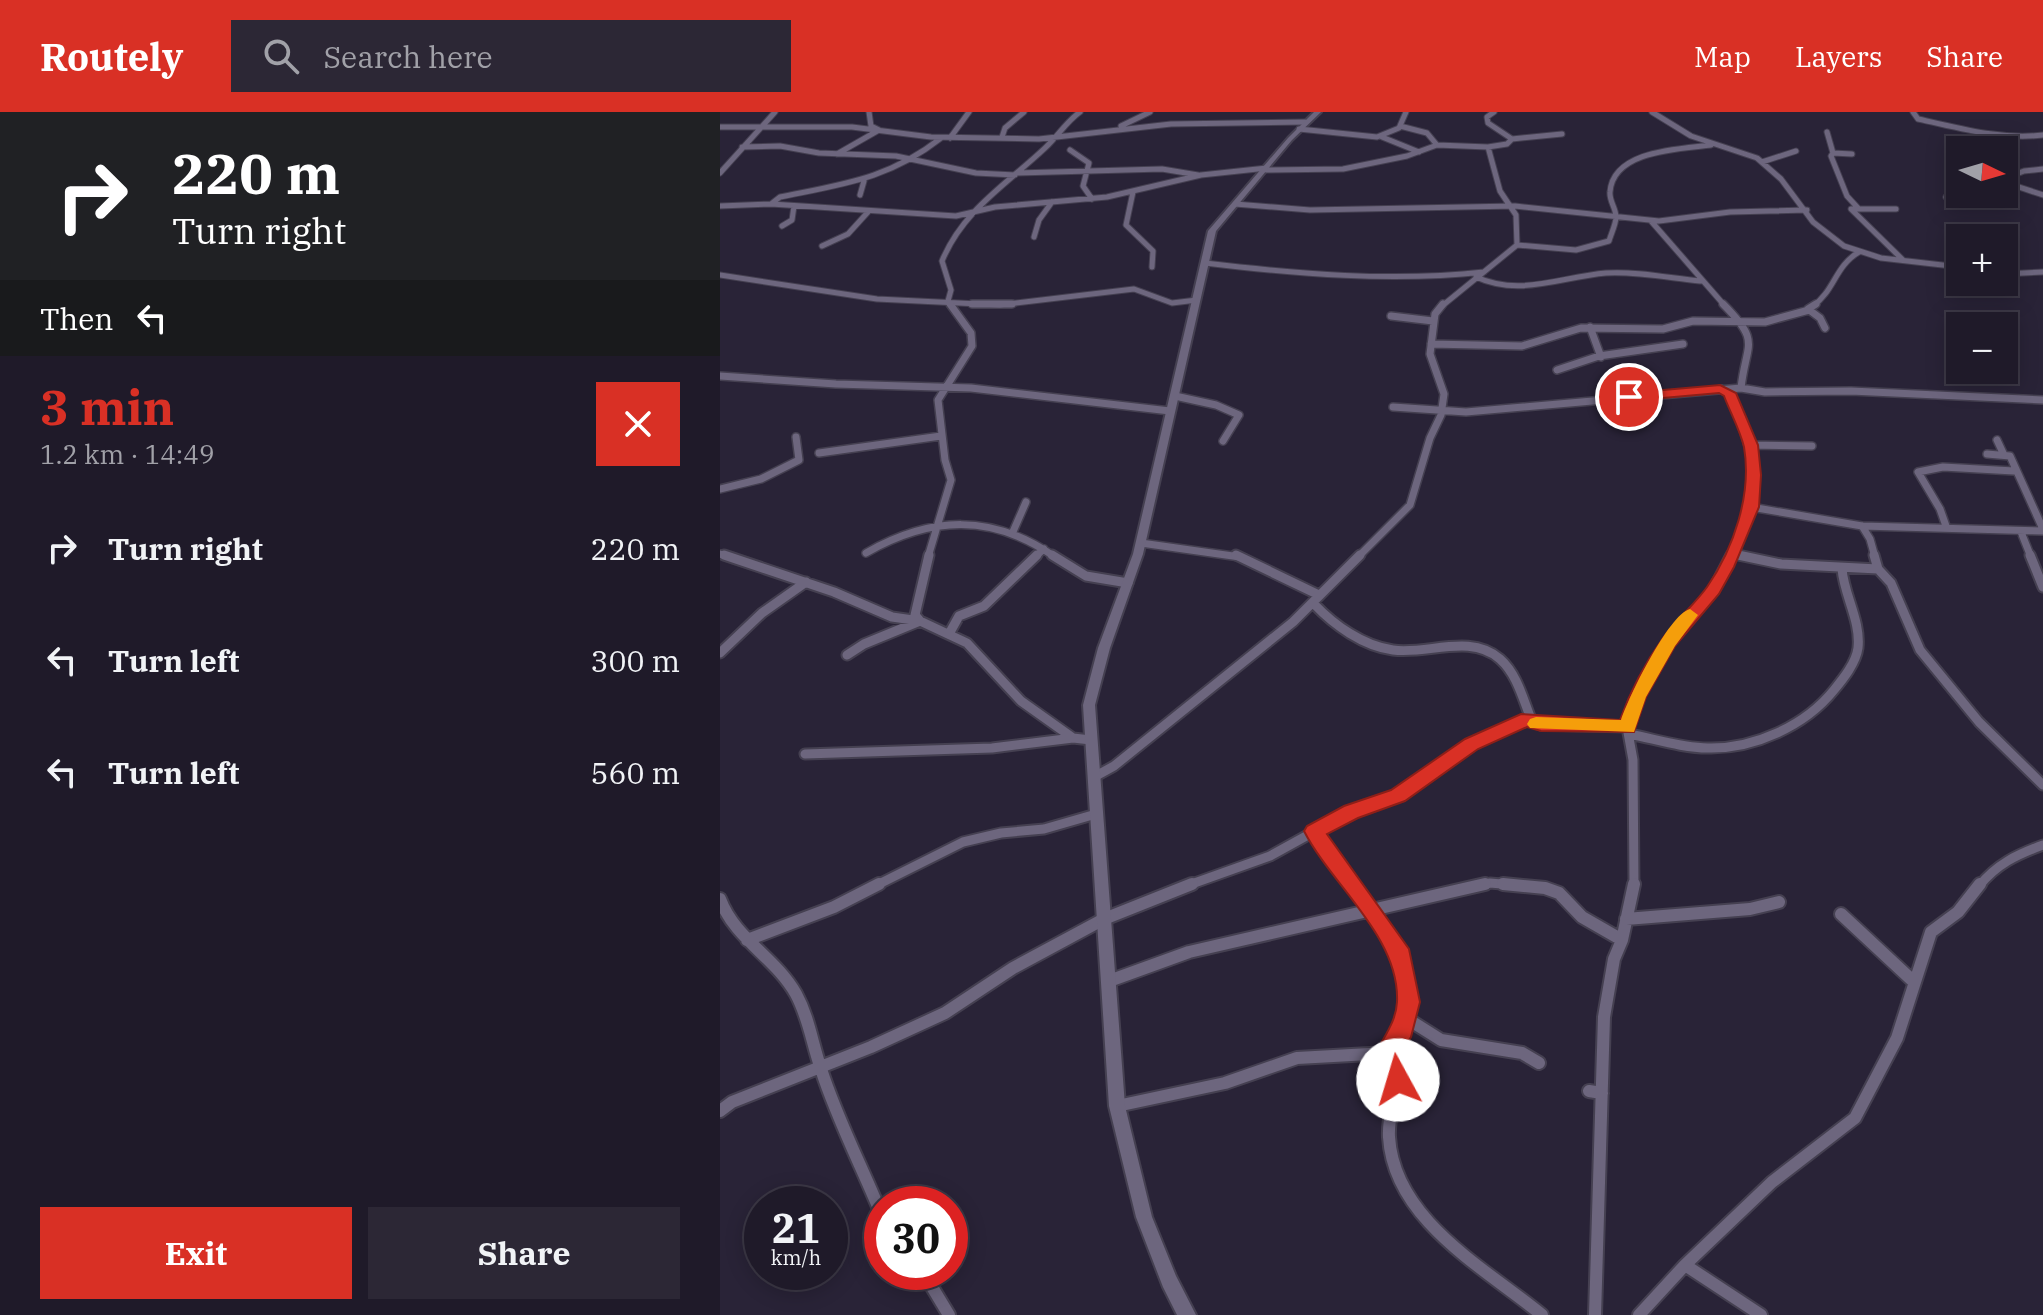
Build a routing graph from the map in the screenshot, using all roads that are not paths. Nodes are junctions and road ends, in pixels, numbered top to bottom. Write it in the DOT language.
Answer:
graph roads {
  1 [pos="775,112"];
  2 [pos="869,112"];
  3 [pos="969,112"];
  4 [pos="1024,112"];
  5 [pos="1080,112"];
  6 [pos="1150,112"];
  7 [pos="1318,112"];
  8 [pos="1406,112"];
  9 [pos="1494,112"];
  10 [pos="1652,112"];
  11 [pos="1913,112"];
  12 [pos="1302,126"];
  13 [pos="1400,126"];
  14 [pos="720,127"];
  15 [pos="760,127"];
  16 [pos="1115,129"];
  17 [pos="879,130"];
  18 [pos="1827,132"];
  19 [pos="1562,134"];
  20 [pos="2043,135"];
  21 [pos="1002,137"];
  22 [pos="1056,137"];
  23 [pos="1382,137"];
  24 [pos="941,138"];
  25 [pos="950,138"];
  26 [pos="1512,139"];
  27 [pos="1437,145"];
  28 [pos="1714,145"];
  29 [pos="742,147"];
  30 [pos="1488,147"];
  31 [pos="1070,150"];
  32 [pos="1796,151"];
  33 [pos="1419,152"];
  34 [pos="1833,153"];
  35 [pos="837,154"];
  36 [pos="1852,154"];
  37 [pos="913,159"];
  38 [pos="1762,162"];
  39 [pos="1266,169"];
  40 [pos="2043,169"];
  41 [pos="1086,171"];
  42 [pos="720,173"];
  43 [pos="1016,174"];
  44 [pos="2018,174"];
  45 [pos="1201,175"];
  46 [pos="864,181"];
  47 [pos="2018,185"];
  48 [pos="802,188"];
  49 [pos="1133,192"];
  50 [pos="796,194"];
  51 [pos="860,195"];
  52 [pos="2043,195"];
  53 [pos="1092,199"];
  54 [pos="1052,202"];
  55 [pos="771,204"];
  56 [pos="1235,204"];
  57 [pos="720,206"];
  58 [pos="792,206"];
  59 [pos="1512,206"];
  60 [pos="1858,208"];
  61 [pos="1896,209"];
  62 [pos="1807,210"];
  63 [pos="868,212"];
  64 [pos="973,212"];
  65 [pos="1616,217"];
  66 [pos="1653,221"];
  67 [pos="782,226"];
  68 [pos="1034,237"];
  69 [pos="1517,245"];
  70 [pos="822,246"];
  71 [pos="1859,252"];
  72 [pos="1903,260"];
  73 [pos="1205,263"];
  74 [pos="1946,265"];
  75 [pos="1152,267"];
  76 [pos="2043,272"];
  77 [pos="2018,273"];
  78 [pos="720,275"];
  79 [pos="1481,275"];
  80 [pos="1700,281"];
  81 [pos="1197,300"];
  82 [pos="948,301"];
  83 [pos="1809,310"];
  84 [pos="1391,316"];
  85 [pos="1736,320"];
  86 [pos="1433,321"];
  87 [pos="1590,327"];
  88 [pos="1825,328"];
  89 [pos="1431,344"];
  90 [pos="1683,344"];
  91 [pos="1601,357"];
  92 [pos="1557,370"];
  93 [pos="720,376"];
  94 [pos="945,386"];
  95 [pos="1731,390"];
  96 [pos="1175,396"];
  97 [pos="2043,400"];
  98 [pos="1393,407"];
  99 [pos="1170,411"];
  100 [pos="1441,411"];
  101 [pos="941,436"];
  102 [pos="796,437"];
  103 [pos="1997,440"];
  104 [pos="1223,441"];
  105 [pos="1750,445"];
  106 [pos="1812,446"];
  107 [pos="819,453"];
  108 [pos="1987,454"];
  109 [pos="2004,455"];
  110 [pos="2014,471"];
  111 [pos="720,489"];
  112 [pos="1026,502"];
  113 [pos="1751,507"];
  114 [pos="939,524"];
  115 [pos="1862,526"];
  116 [pos="1946,526"];
  117 [pos="2043,530"];
  118 [pos="2021,532"];
  119 [pos="1012,534"];
  120 [pos="1141,543"];
  121 [pos="1044,549"];
  122 [pos="866,553"];
  123 [pos="720,554"];
  124 [pos="1731,554"];
  125 [pos="1842,569"];
  126 [pos="1878,569"];
  127 [pos="806,582"];
  128 [pos="1128,583"];
  129 [pos="2043,587"];
  130 [pos="1317,599"];
  131 [pos="920,621"];
  132 [pos="949,634"];
  133 [pos="720,653"];
  134 [pos="847,655"];
  135 [pos="1531,719"];
  136 [pos="1628,731"];
  137 [pos="1073,738"];
  138 [pos="1091,740"];
  139 [pos="805,754"];
  140 [pos="1094,777"];
  141 [pos="2043,785"];
  142 [pos="1096,814"];
  143 [pos="1314,831"];
  144 [pos="2043,845"];
  145 [pos="720,899"];
  146 [pos="1779,902"];
  147 [pos="1398,906"];
  148 [pos="1369,909"];
  149 [pos="1841,914"];
  150 [pos="1104,919"];
  151 [pos="1626,919"];
  152 [pos="1387,929"];
  153 [pos="747,940"];
  154 [pos="1622,940"];
  155 [pos="1109,981"];
  156 [pos="1914,982"];
  157 [pos="1406,1018"];
  158 [pos="1388,1053"];
  159 [pos="1539,1063"];
  160 [pos="820,1067"];
  161 [pos="1117,1106"];
  162 [pos="720,1111"];
  163 [pos="870,1186"];
  164 [pos="1685,1265"];
  165 [pos="934,1290"];
  166 [pos="949,1315"];
  167 [pos="1187,1315"];
  168 [pos="1542,1315"];
  169 [pos="1595,1315"];
  170 [pos="1639,1315"];
  171 [pos="1761,1315"];
  1 -- 15 [label="street"];
  2 -- 17 [label="street"];
  3 -- 25 [label="street"];
  4 -- 21 [label="street"];
  5 -- 22 [label="street"];
  6 -- 16 [label="street"];
  7 -- 12 [label="street"];
  8 -- 13 [label="street"];
  9 -- 26 [label="street"];
  10 -- 28 [label="street"];
  11 -- 20 [label="street"];
  12 -- 16 [label="street"];
  12 -- 23 [label="street"];
  12 -- 39 [label="street"];
  13 -- 23 [label="street"];
  13 -- 27 [label="street"];
  14 -- 15 [label="street"];
  15 -- 17 [label="street"];
  15 -- 29 [label="street"];
  16 -- 22 [label="street"];
  17 -- 24 [label="street"];
  17 -- 35 [label="street"];
  18 -- 34 [label="street"];
  19 -- 26 [label="street"];
  21 -- 22 [label="street"];
  21 -- 25 [label="street"];
  22 -- 43 [label="street"];
  23 -- 33 [label="street"];
  24 -- 25 [label="street"];
  24 -- 37 [label="street"];
  26 -- 30 [label="street"];
  27 -- 30 [label="street"];
  27 -- 33 [label="street"];
  28 -- 38 [label="street"];
  28 -- 65 [label="street"];
  29 -- 35 [label="street"];
  29 -- 42 [label="street"];
  30 -- 59 [label="street"];
  31 -- 41 [label="street"];
  32 -- 38 [label="street"];
  33 -- 39 [label="street"];
  34 -- 36 [label="street"];
  34 -- 60 [label="street"];
  35 -- 37 [label="street"];
  37 -- 43 [label="street"];
  37 -- 46 [label="street"];
  38 -- 62 [label="street"];
  39 -- 45 [label="street"];
  39 -- 56 [label="street"];
  40 -- 44 [label="street"];
  41 -- 43 [label="street"];
  41 -- 45 [label="street"];
  41 -- 53 [label="street"];
  43 -- 64 [label="street"];
  45 -- 49 [label="street"];
  46 -- 50 [label="street"];
  46 -- 51 [label="street"];
  47 -- 52 [label="street"];
  48 -- 50 [label="street"];
  49 -- 53 [label="street"];
  49 -- 75 [label="street"];
  50 -- 55 [label="street"];
  50 -- 58 [label="street"];
  53 -- 54 [label="street"];
  54 -- 64 [label="street"];
  54 -- 68 [label="street"];
  55 -- 57 [label="street"];
  55 -- 58 [label="street"];
  56 -- 59 [label="street"];
  56 -- 73 [label="street"];
  58 -- 63 [label="street"];
  58 -- 67 [label="street"];
  59 -- 65 [label="street"];
  59 -- 69 [label="street"];
  60 -- 61 [label="street"];
  60 -- 72 [label="street"];
  62 -- 66 [label="street"];
  62 -- 71 [label="street"];
  63 -- 64 [label="street"];
  63 -- 70 [label="street"];
  64 -- 82 [label="street"];
  65 -- 66 [label="street"];
  65 -- 69 [label="street"];
  66 -- 80 [label="street"];
  69 -- 79 [label="street"];
  71 -- 72 [label="street"];
  71 -- 83 [label="street"];
  72 -- 74 [label="street"];
  73 -- 79 [label="street"];
  73 -- 81 [label="street"];
  76 -- 77 [label="street"];
  78 -- 82 [label="street"];
  79 -- 80 [label="street"];
  79 -- 86 [label="street"];
  80 -- 85 [label="street"];
  81 -- 82 [label="street"];
  81 -- 96 [label="street"];
  82 -- 94 [label="street"];
  83 -- 85 [label="street"];
  83 -- 88 [label="street"];
  84 -- 86 [label="street"];
  85 -- 87 [label="street"];
  85 -- 95 [label="street"];
  86 -- 89 [label="street"];
  87 -- 89 [label="street"];
  87 -- 91 [label="street"];
  89 -- 100 [label="street"];
  90 -- 91 [label="street"];
  91 -- 92 [label="street"];
  93 -- 94 [label="street"];
  94 -- 99 [label="street"];
  94 -- 101 [label="street"];
  95 -- 97 [label="street"];
  95 -- 100 [label="street"];
  95 -- 105 [label="street"];
  96 -- 99 [label="street"];
  96 -- 104 [label="street"];
  98 -- 100 [label="street"];
  99 -- 120 [label="street"];
  100 -- 130 [label="street"];
  101 -- 107 [label="street"];
  101 -- 114 [label="street"];
  102 -- 111 [label="street"];
  103 -- 109 [label="street"];
  105 -- 106 [label="street"];
  105 -- 113 [label="street"];
  108 -- 109 [label="street"];
  109 -- 110 [label="street"];
  110 -- 116 [label="street"];
  110 -- 117 [label="street"];
  112 -- 119 [label="street"];
  113 -- 115 [label="street"];
  113 -- 124 [label="street"];
  114 -- 119 [label="street"];
  114 -- 122 [label="street"];
  114 -- 131 [label="street"];
  115 -- 116 [label="street"];
  115 -- 126 [label="street"];
  116 -- 118 [label="street"];
  117 -- 118 [label="street"];
  118 -- 129 [label="street"];
  119 -- 121 [label="street"];
  120 -- 128 [label="street"];
  120 -- 130 [label="street"];
  121 -- 128 [label="street"];
  121 -- 132 [label="street"];
  123 -- 127 [label="street"];
  124 -- 125 [label="street"];
  124 -- 136 [label="street"];
  125 -- 126 [label="street"];
  125 -- 136 [label="street"];
  126 -- 141 [label="street"];
  127 -- 131 [label="street"];
  127 -- 133 [label="street"];
  128 -- 138 [label="street"];
  130 -- 135 [label="street"];
  130 -- 140 [label="street"];
  131 -- 132 [label="street"];
  131 -- 134 [label="street"];
  132 -- 137 [label="street"];
  135 -- 136 [label="street"];
  135 -- 143 [label="street"];
  136 -- 151 [label="street"];
  137 -- 138 [label="street"];
  137 -- 139 [label="street"];
  138 -- 140 [label="street"];
  140 -- 142 [label="street"];
  142 -- 150 [label="street"];
  142 -- 153 [label="street"];
  143 -- 148 [label="street"];
  143 -- 150 [label="street"];
  144 -- 156 [label="street"];
  145 -- 153 [label="street"];
  146 -- 151 [label="street"];
  147 -- 148 [label="street"];
  147 -- 152 [label="street"];
  147 -- 154 [label="street"];
  148 -- 152 [label="street"];
  148 -- 155 [label="street"];
  149 -- 156 [label="street"];
  150 -- 155 [label="street"];
  150 -- 160 [label="street"];
  151 -- 154 [label="street"];
  152 -- 157 [label="street"];
  153 -- 160 [label="street"];
  154 -- 169 [label="street"];
  155 -- 161 [label="street"];
  156 -- 164 [label="street"];
  157 -- 158 [label="street"];
  157 -- 159 [label="street"];
  158 -- 161 [label="street"];
  158 -- 168 [label="street"];
  160 -- 162 [label="street"];
  160 -- 163 [label="street"];
  161 -- 167 [label="street"];
  164 -- 170 [label="street"];
  164 -- 171 [label="street"];
  165 -- 166 [label="street"];
}
